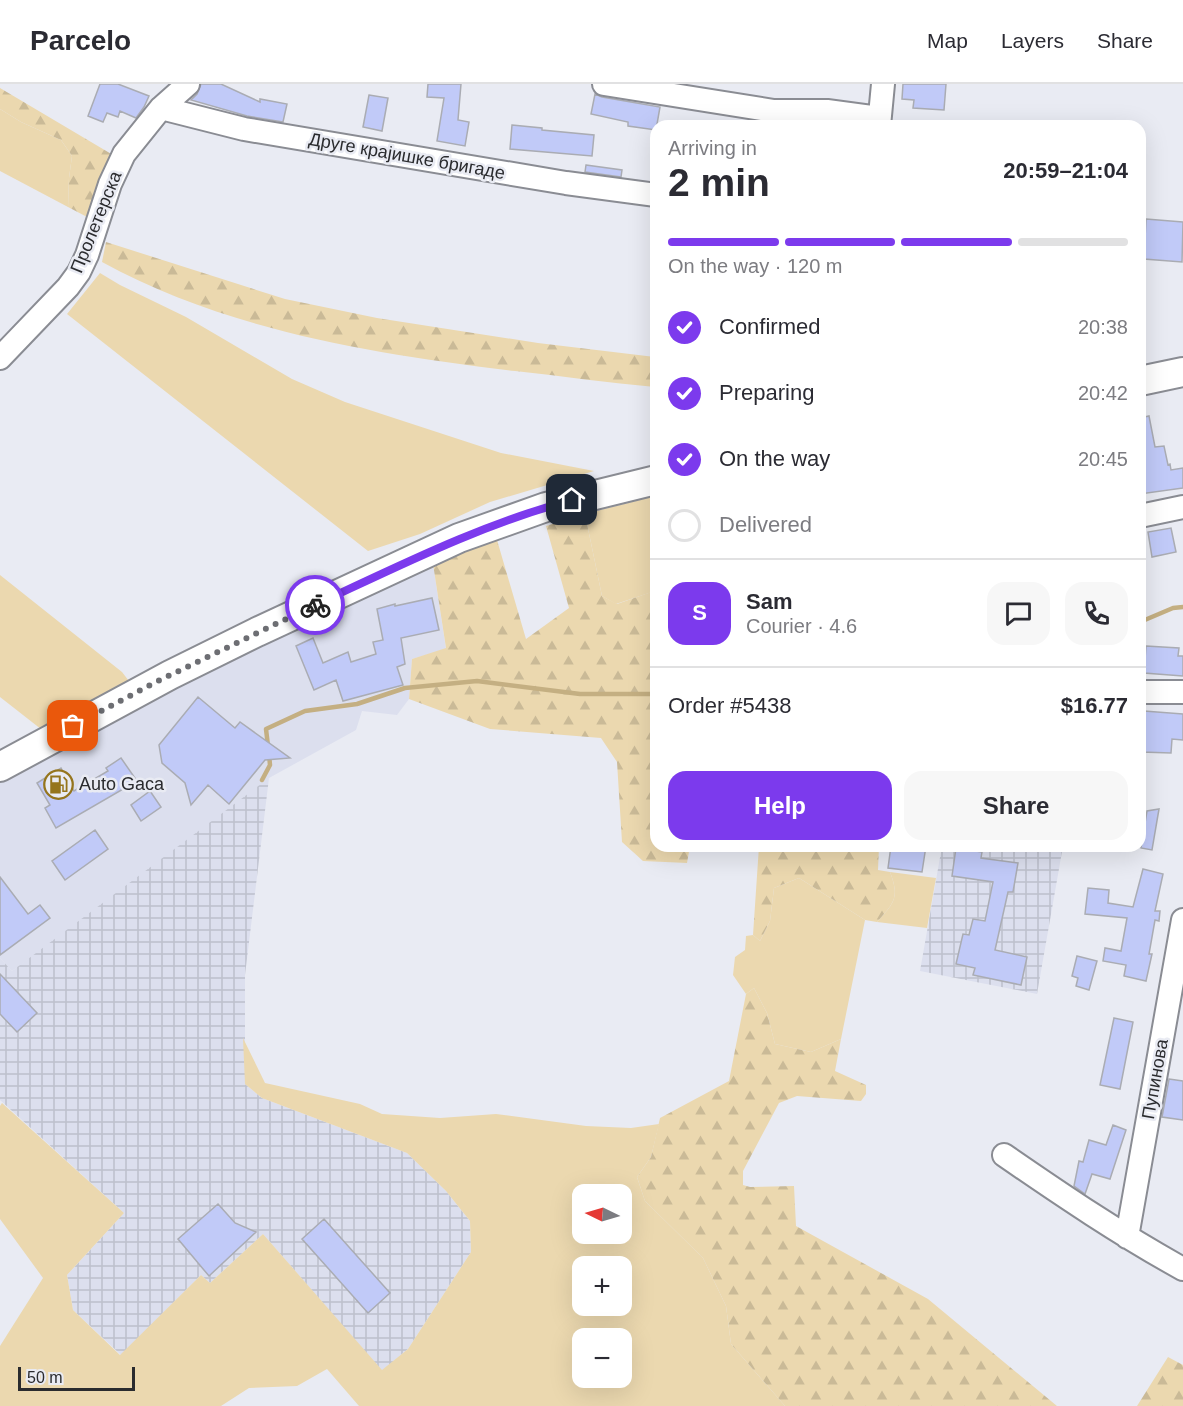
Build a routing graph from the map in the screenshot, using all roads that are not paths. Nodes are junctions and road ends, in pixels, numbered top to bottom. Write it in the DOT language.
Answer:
graph roads {
  1 [pos="188,84"];
  2 [pos="604,84"];
  3 [pos="883,84"];
  4 [pos="161,108"];
  5 [pos="870,120"];
  6 [pos="879,120"];
  7 [pos="650,194"];
  8 [pos="0,358"];
  9 [pos="1183,372"];
  10 [pos="1146,380"];
  11 [pos="650,481"];
  12 [pos="1183,507"];
  13 [pos="1146,515"];
  14 [pos="1146,692"];
  15 [pos="1183,692"];
  16 [pos="0,767"];
  17 [pos="1183,920"];
  18 [pos="1004,1155"];
  19 [pos="1127,1237"];
  20 [pos="1183,1269"];
  1 -- 4 [label="street, Пролетерска"];
  2 -- 5 [label="street"];
  3 -- 6 [label="street"];
  4 -- 7 [label="street, Друге крајишке бригаде"];
  4 -- 8 [label="street, Пролетерска"];
  9 -- 10 [label="main road"];
  11 -- 16 [label="main road"];
  12 -- 13 [label="street"];
  14 -- 15 [label="street"];
  17 -- 19 [label="street, Пупинова"];
  18 -- 19 [label="street"];
  19 -- 20 [label="street"];
}
